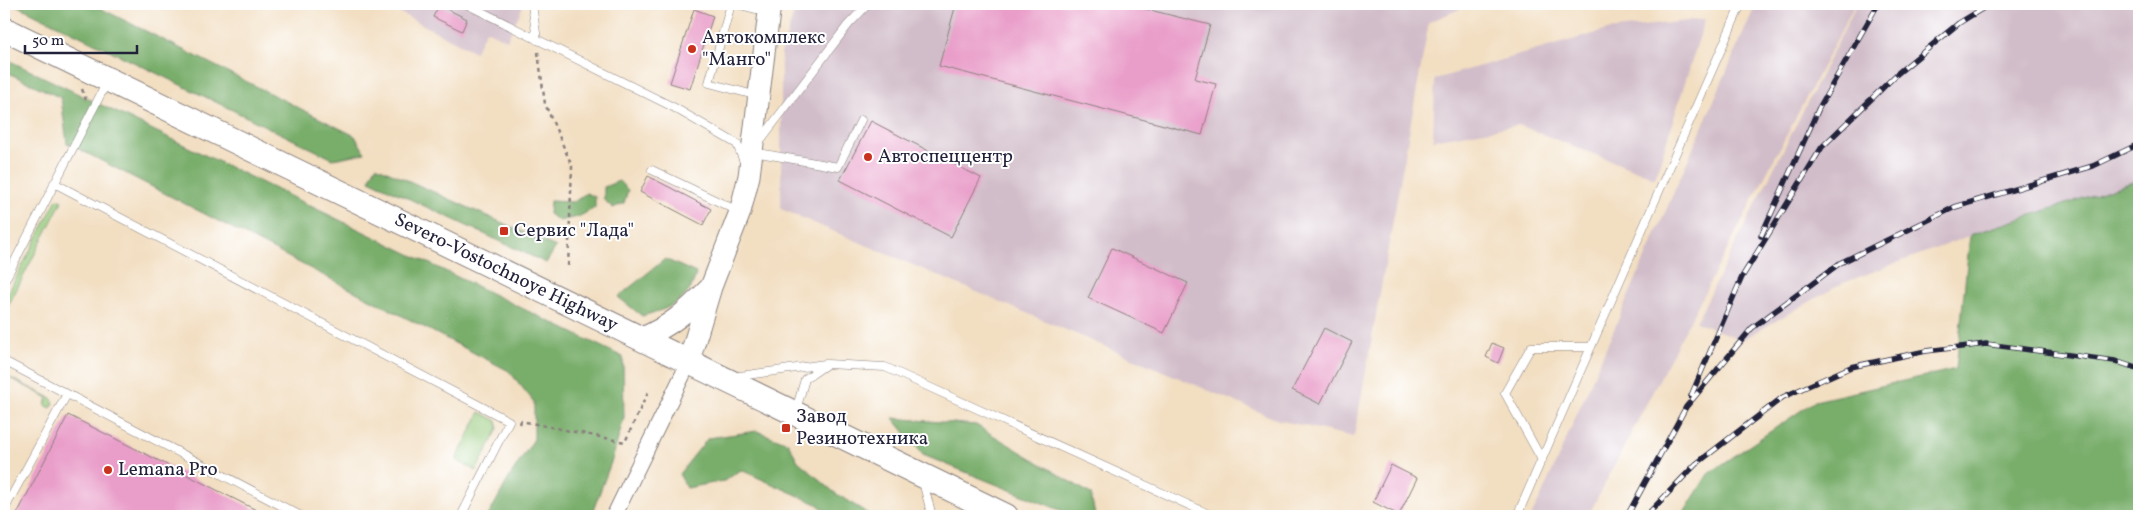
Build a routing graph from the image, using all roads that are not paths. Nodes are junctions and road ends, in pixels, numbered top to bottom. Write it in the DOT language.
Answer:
graph roads {
  1 [pos="466,4"];
  2 [pos="532,4"];
  3 [pos="731,4"];
  4 [pos="736,4"];
  5 [pos="860,4"];
  6 [pos="868,4"];
  7 [pos="1741,4"];
  8 [pos="769,8"];
  9 [pos="856,15"];
  10 [pos="4,29"];
  11 [pos="537,40"];
  12 [pos="108,80"];
  13 [pos="758,96"];
  14 [pos="860,120"];
  15 [pos="751,152"];
  16 [pos="652,170"];
  17 [pos="748,176"];
  18 [pos="54,183"];
  19 [pos="740,212"];
  20 [pos="4,282"];
  21 [pos="711,287"];
  22 [pos="640,339"];
  23 [pos="1591,347"];
  24 [pos="4,361"];
  25 [pos="688,364"];
  26 [pos="827,364"];
  27 [pos="720,378"];
  28 [pos="67,394"];
  29 [pos="795,415"];
  30 [pos="1542,460"];
  31 [pos="920,475"];
  32 [pos="4,510"];
  33 [pos="995,513"];
  34 [pos="301,516"];
  35 [pos="460,516"];
  36 [pos="614,516"];
  37 [pos="932,516"];
  38 [pos="1213,516"];
  39 [pos="1516,516"];
  1 -- 11 [label="lane"];
  2 -- 11 [label="lane"];
  3 -- 13 [label="lane"];
  4 -- 8 [label="lane"];
  5 -- 9 [label="lane"];
  6 -- 9 [label="lane"];
  7 -- 23 [label="lane"];
  8 -- 13 [label="street"];
  9 -- 15 [label="lane"];
  10 -- 12 [label="main road, Severo-Vostochnoye Highway"];
  11 -- 17 [label="lane"];
  12 -- 18 [label="lane"];
  12 -- 22 [label="main road, Severo-Vostochnoye Highway"];
  13 -- 15 [label="street"];
  14 -- 15 [label="lane"];
  15 -- 17 [label="street"];
  16 -- 19 [label="lane"];
  17 -- 19 [label="street"];
  18 -- 20 [label="lane"];
  18 -- 35 [label="lane"];
  19 -- 21 [label="street"];
  21 -- 22 [label="street"];
  21 -- 25 [label="street"];
  22 -- 25 [label="main road, Severo-Vostochnoye Highway"];
  23 -- 30 [label="lane"];
  23 -- 30 [label="lane"];
  24 -- 28 [label="lane"];
  25 -- 27 [label="main road, Severo-Vostochnoye Highway"];
  25 -- 36 [label="street"];
  26 -- 27 [label="lane"];
  26 -- 29 [label="lane"];
  26 -- 38 [label="lane"];
  27 -- 29 [label="main road, Severo-Vostochnoye Highway"];
  28 -- 32 [label="lane"];
  28 -- 34 [label="lane"];
  29 -- 31 [label="main road, Severo-Vostochnoye Highway"];
  30 -- 39 [label="lane"];
  31 -- 33 [label="main road, Severo-Vostochnoye Highway"];
  31 -- 37 [label="lane"];
}
